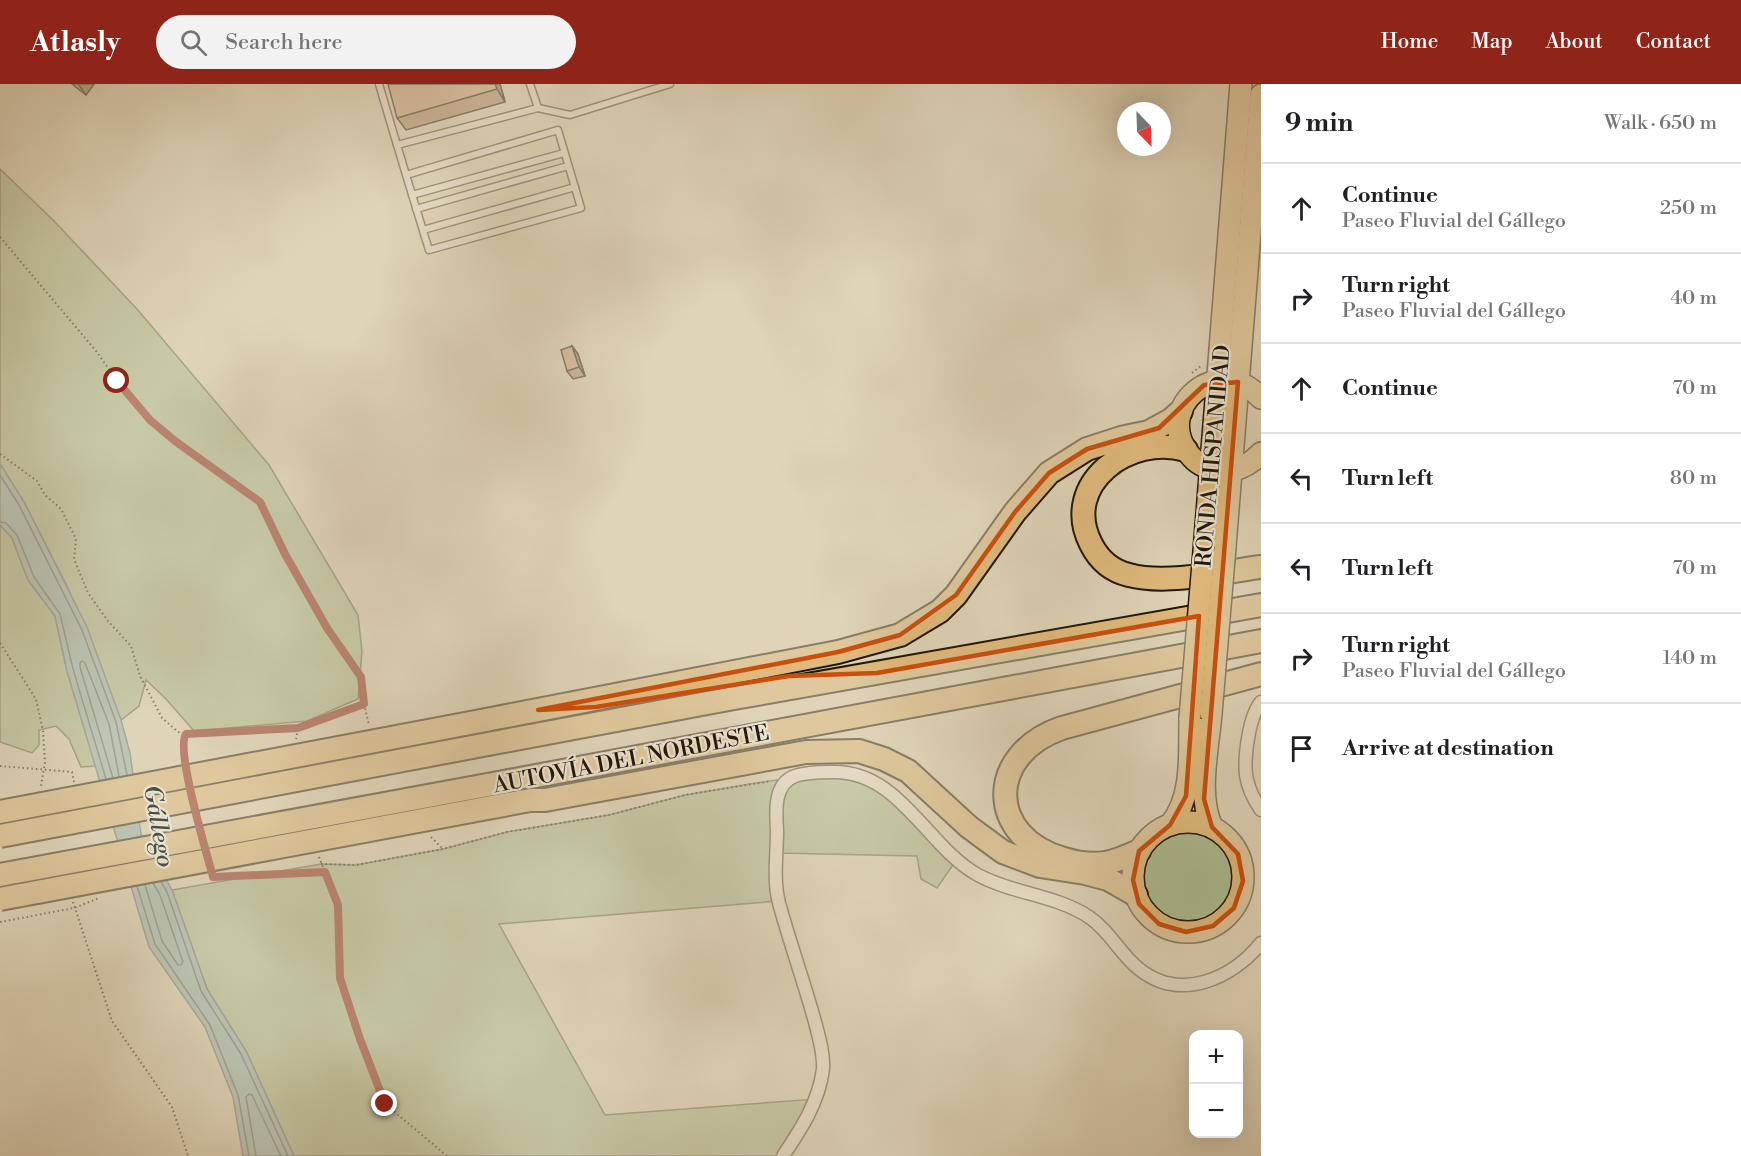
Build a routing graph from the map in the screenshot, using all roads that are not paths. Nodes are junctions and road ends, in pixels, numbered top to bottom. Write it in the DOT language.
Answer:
graph roads {
  1 [pos="379,84"];
  2 [pos="530,84"];
  3 [pos="670,84"];
  4 [pos="1241,84"];
  5 [pos="1261,95"];
  6 [pos="538,108"];
  7 [pos="397,145"];
  8 [pos="564,153"];
  9 [pos="568,166"];
  10 [pos="406,175"];
  11 [pos="575,187"];
  12 [pos="412,195"];
  13 [pos="416,209"];
  14 [pos="423,230"];
  15 [pos="1228,381"];
  16 [pos="1261,398"];
  17 [pos="1181,411"];
  18 [pos="1186,450"];
  19 [pos="1261,453"];
  20 [pos="1221,470"];
  21 [pos="1261,567"];
  22 [pos="1261,605"];
  23 [pos="1261,641"];
  24 [pos="877,673"];
  25 [pos="1261,674"];
  26 [pos="1261,702"];
  27 [pos="538,710"];
  28 [pos="881,712"];
  29 [pos="1201,716"];
  30 [pos="530,800"];
  31 [pos="1261,810"];
  32 [pos="0,812"];
  33 [pos="1170,825"];
  34 [pos="1212,827"];
  35 [pos="0,836"];
  36 [pos="1139,851"];
  37 [pos="0,874"];
  38 [pos="1136,896"];
  39 [pos="0,899"];
  40 [pos="1261,943"];
  41 [pos="783,1156"];
  1 -- 7 [label="lane"];
  2 -- 6 [label="lane"];
  3 -- 6 [label="lane"];
  4 -- 15 [label="highway, RONDA HISPANIDAD"];
  5 -- 15 [label="highway, RONDA HISPANIDAD"];
  6 -- 7 [label="lane"];
  7 -- 10 [label="lane"];
  8 -- 9 [label="lane"];
  8 -- 10 [label="lane"];
  8 -- 12 [label="lane"];
  9 -- 11 [label="lane"];
  9 -- 13 [label="lane"];
  10 -- 12 [label="lane"];
  11 -- 14 [label="lane"];
  11 -- 14 [label="lane"];
  12 -- 13 [label="lane"];
  13 -- 14 [label="lane"];
  15 -- 16 [label="highway"];
  15 -- 17 [label="highway"];
  15 -- 20 [label="highway, RONDA HISPANIDAD"];
  17 -- 18 [label="highway"];
  17 -- 27 [label="highway"];
  18 -- 20 [label="highway"];
  18 -- 21 [label="highway"];
  19 -- 20 [label="highway"];
  20 -- 29 [label="highway, RONDA HISPANIDAD, bridge"];
  22 -- 24 [label="highway, AUTOVÍA DEL NORDESTE"];
  23 -- 28 [label="highway, AUTOVÍA DEL NORDESTE"];
  24 -- 27 [label="highway"];
  24 -- 35 [label="highway, AUTOVÍA DEL NORDESTE, bridge"];
  25 -- 36 [label="highway"];
  26 -- 31 [label="street"];
  27 -- 32 [label="highway, bridge"];
  28 -- 30 [label="highway"];
  28 -- 37 [label="highway, AUTOVÍA DEL NORDESTE, bridge"];
  29 -- 33 [label="highway, RONDA HISPANIDAD"];
  29 -- 34 [label="highway, RONDA HISPANIDAD"];
  30 -- 38 [label="highway"];
  30 -- 39 [label="highway, bridge"];
  33 -- 34 [label="highway"];
  33 -- 36 [label="highway, RONDA HISPANIDAD"];
  34 -- 38 [label="highway"];
  36 -- 38 [label="highway"];
  40 -- 41 [label="street"];
}
